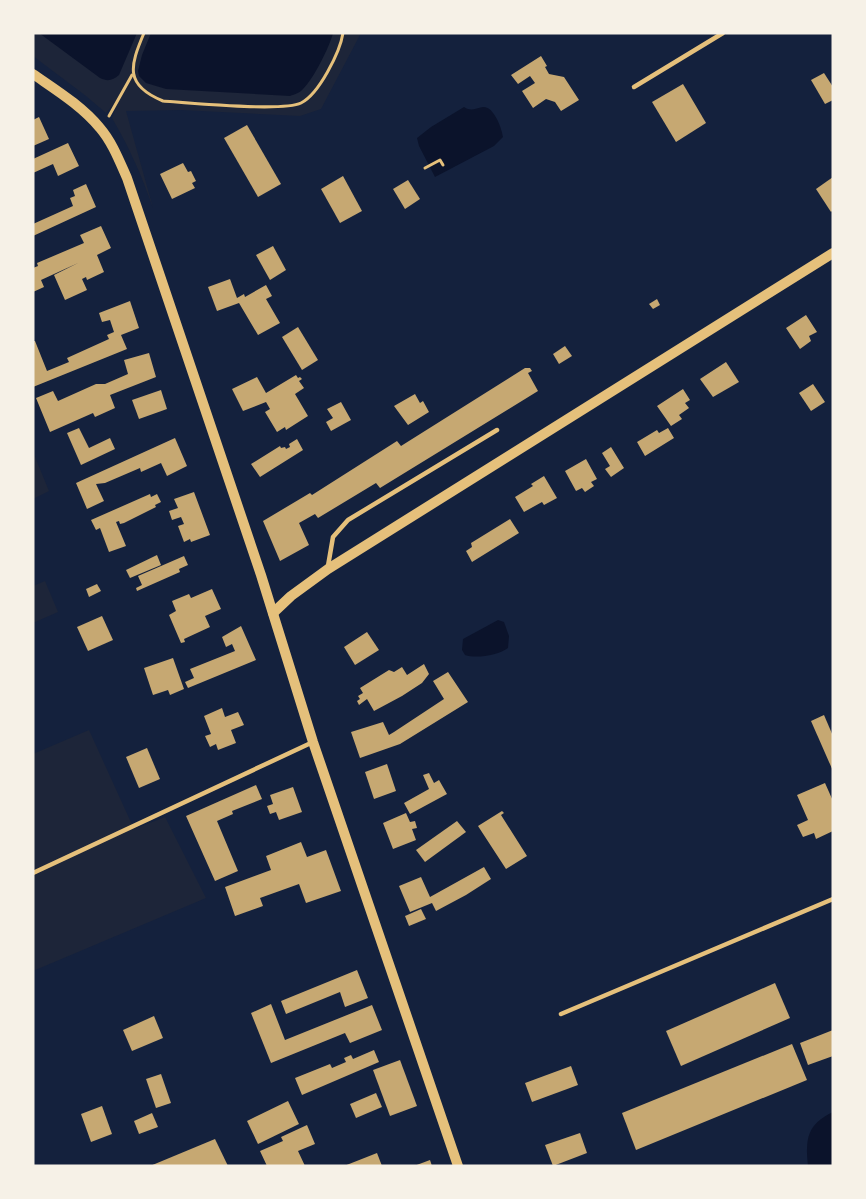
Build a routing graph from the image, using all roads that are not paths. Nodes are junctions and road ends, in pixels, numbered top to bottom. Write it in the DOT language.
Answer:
graph roads {
  1 [pos="723,33"];
  2 [pos="33,74"];
  3 [pos="634,87"];
  4 [pos="833,254"];
  5 [pos="497,430"];
  6 [pos="328,569"];
  7 [pos="273,613"];
  8 [pos="313,742"];
  9 [pos="33,873"];
  10 [pos="833,898"];
  11 [pos="561,1014"];
  12 [pos="458,1166"];
  1 -- 3 [label="lane"];
  2 -- 7 [label="street"];
  4 -- 6 [label="street"];
  5 -- 6 [label="lane"];
  6 -- 7 [label="street"];
  7 -- 8 [label="street"];
  8 -- 9 [label="lane"];
  8 -- 12 [label="street"];
  10 -- 11 [label="lane"];
}
